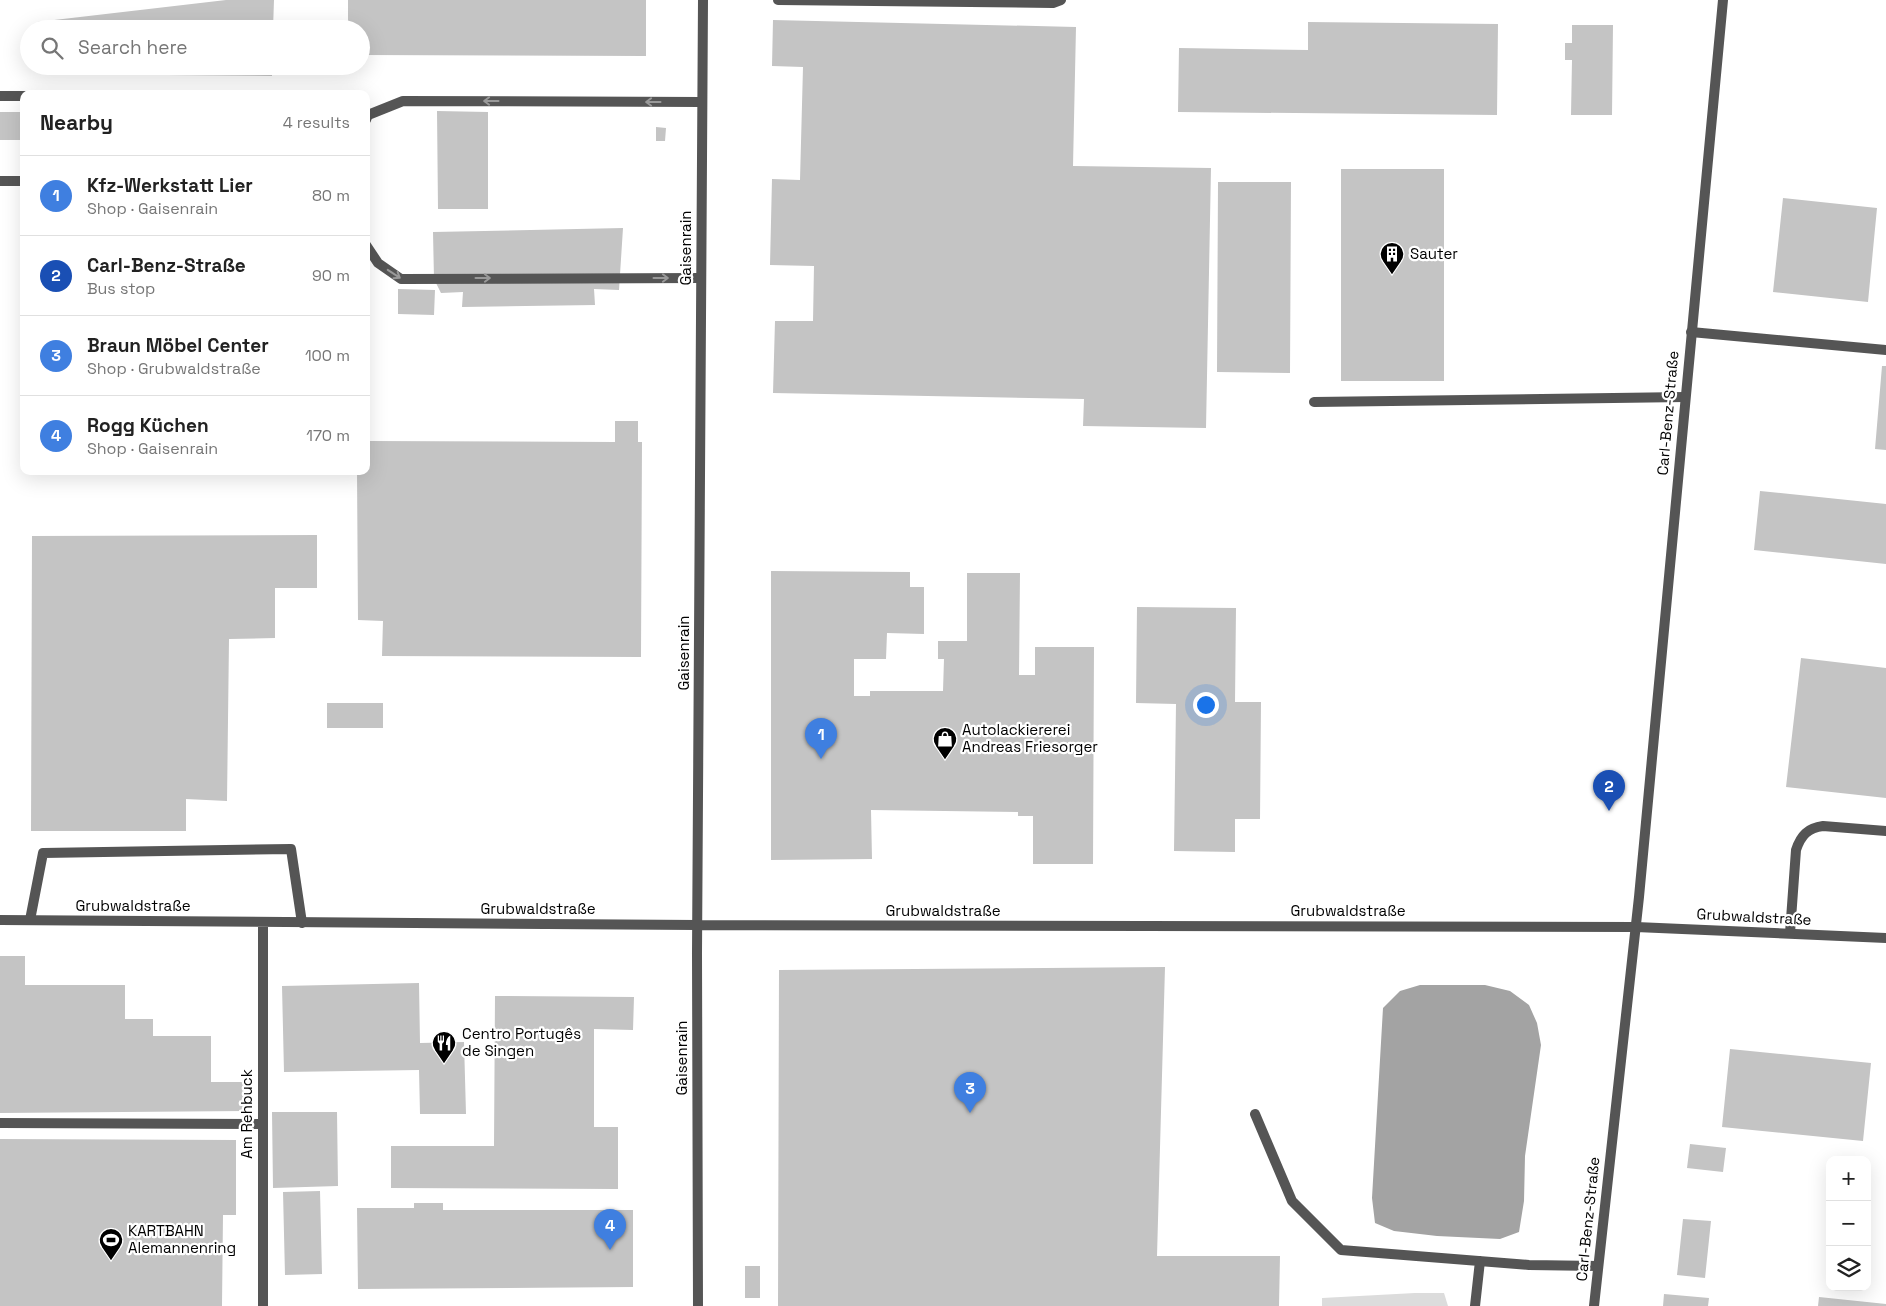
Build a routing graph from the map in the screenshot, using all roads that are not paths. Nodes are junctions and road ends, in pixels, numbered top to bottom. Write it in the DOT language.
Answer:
graph roads {
  1 [pos="702,0"];
  2 [pos="778,0"];
  3 [pos="1061,0"];
  4 [pos="1723,0"];
  5 [pos="0,96"];
  6 [pos="20,96"];
  7 [pos="702,102"];
  8 [pos="370,114"];
  9 [pos="0,181"];
  10 [pos="20,181"];
  11 [pos="370,251"];
  12 [pos="701,278"];
  13 [pos="1691,332"];
  14 [pos="1886,350"];
  15 [pos="1685,397"];
  16 [pos="1314,402"];
  17 [pos="1886,831"];
  18 [pos="0,920"];
  19 [pos="30,920"];
  20 [pos="263,922"];
  21 [pos="302,922"];
  22 [pos="697,925"];
  23 [pos="1636,927"];
  24 [pos="1790,934"];
  25 [pos="1886,938"];
  26 [pos="1255,1114"];
  27 [pos="0,1123"];
  28 [pos="261,1124"];
  29 [pos="1480,1261"];
  30 [pos="1598,1266"];
  31 [pos="263,1306"];
  32 [pos="698,1306"];
  33 [pos="1475,1306"];
  34 [pos="1594,1306"];
  1 -- 7 [label="street, Gaisenrain"];
  2 -- 3 [label="street"];
  4 -- 13 [label="street, Carl-Benz-Straße"];
  5 -- 6 [label="street"];
  7 -- 8 [label="street, one-way"];
  7 -- 12 [label="street, Gaisenrain"];
  9 -- 10 [label="street"];
  11 -- 12 [label="street, one-way"];
  12 -- 22 [label="street, Gaisenrain"];
  13 -- 14 [label="street"];
  13 -- 15 [label="street, Carl-Benz-Straße"];
  15 -- 16 [label="street"];
  15 -- 23 [label="street, Carl-Benz-Straße"];
  17 -- 24 [label="street"];
  18 -- 19 [label="street, Grubwaldstraße"];
  19 -- 20 [label="street, Grubwaldstraße"];
  19 -- 21 [label="street"];
  20 -- 21 [label="street, Grubwaldstraße"];
  20 -- 28 [label="street, Am Rehbuck"];
  21 -- 22 [label="street, Grubwaldstraße"];
  22 -- 23 [label="street, Grubwaldstraße"];
  22 -- 32 [label="street, Gaisenrain"];
  23 -- 24 [label="street, Grubwaldstraße"];
  23 -- 30 [label="street, Carl-Benz-Straße"];
  24 -- 25 [label="street, Grubwaldstraße"];
  26 -- 29 [label="street"];
  27 -- 28 [label="street"];
  28 -- 31 [label="street, Am Rehbuck"];
  29 -- 30 [label="street"];
  29 -- 33 [label="street"];
  30 -- 34 [label="street, Carl-Benz-Straße"];
}
